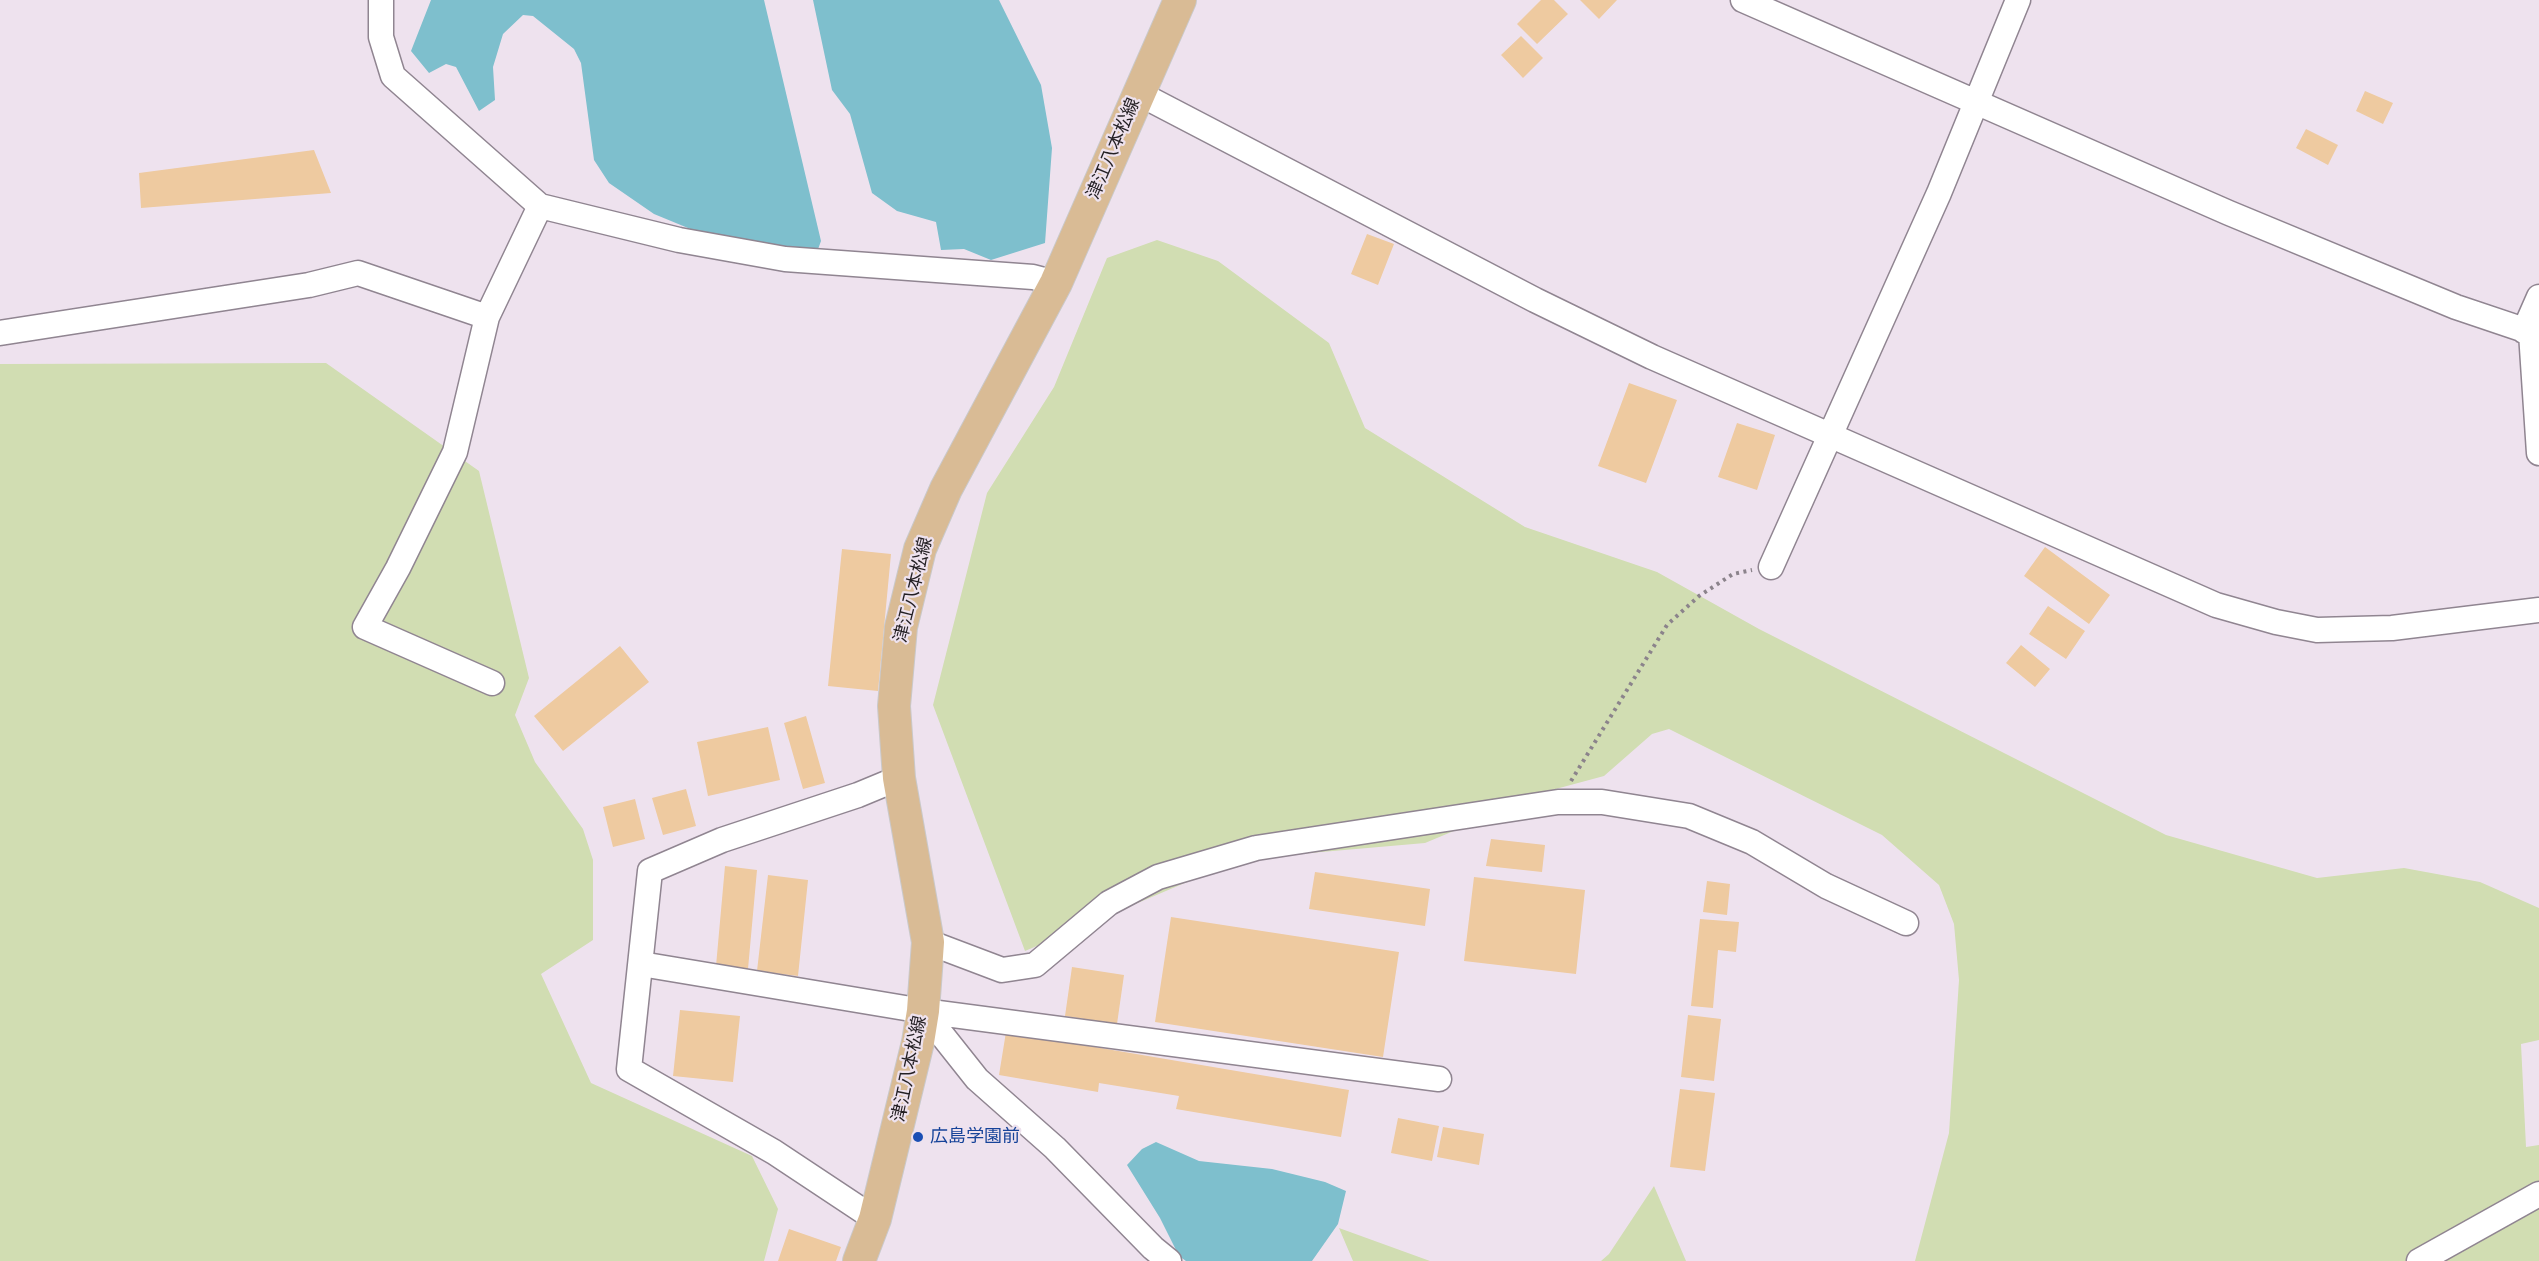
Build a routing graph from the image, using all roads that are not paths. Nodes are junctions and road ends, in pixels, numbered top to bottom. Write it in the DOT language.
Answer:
graph roads {
  1 [pos="381,0"];
  2 [pos="1180,0"];
  3 [pos="1743,0"];
  4 [pos="2018,0"];
  5 [pos="1138,93"];
  6 [pos="1975,103"];
  7 [pos="540,206"];
  8 [pos="1056,283"];
  9 [pos="2539,297"];
  10 [pos="487,317"];
  11 [pos="0,333"];
  12 [pos="2532,333"];
  13 [pos="1830,436"];
  14 [pos="2539,453"];
  15 [pos="1771,567"];
  16 [pos="2539,610"];
  17 [pos="492,683"];
  18 [pos="899,778"];
  19 [pos="1906,923"];
  20 [pos="928,942"];
  21 [pos="641,964"];
  22 [pos="923,1011"];
  23 [pos="1439,1079"];
  24 [pos="2539,1194"];
  25 [pos="875,1219"];
  26 [pos="859,1261"];
  27 [pos="1169,1261"];
  28 [pos="2419,1261"];
  1 -- 7 [label="street"];
  2 -- 5 [label="main road, 津江八本松線"];
  3 -- 6 [label="street"];
  4 -- 6 [label="street"];
  5 -- 8 [label="main road, 津江八本松線"];
  5 -- 13 [label="street"];
  6 -- 12 [label="street"];
  6 -- 13 [label="street"];
  7 -- 8 [label="street"];
  7 -- 10 [label="street"];
  8 -- 18 [label="main road, 津江八本松線"];
  9 -- 12 [label="street"];
  10 -- 11 [label="street"];
  10 -- 17 [label="street"];
  12 -- 14 [label="street"];
  13 -- 15 [label="street"];
  13 -- 16 [label="street"];
  18 -- 20 [label="main road, 津江八本松線"];
  18 -- 21 [label="street"];
  19 -- 20 [label="street"];
  20 -- 22 [label="main road, 津江八本松線"];
  21 -- 22 [label="street"];
  21 -- 25 [label="street"];
  22 -- 23 [label="street"];
  22 -- 25 [label="main road, 津江八本松線"];
  22 -- 27 [label="street"];
  24 -- 28 [label="street"];
  25 -- 26 [label="main road, 津江八本松線"];
}
